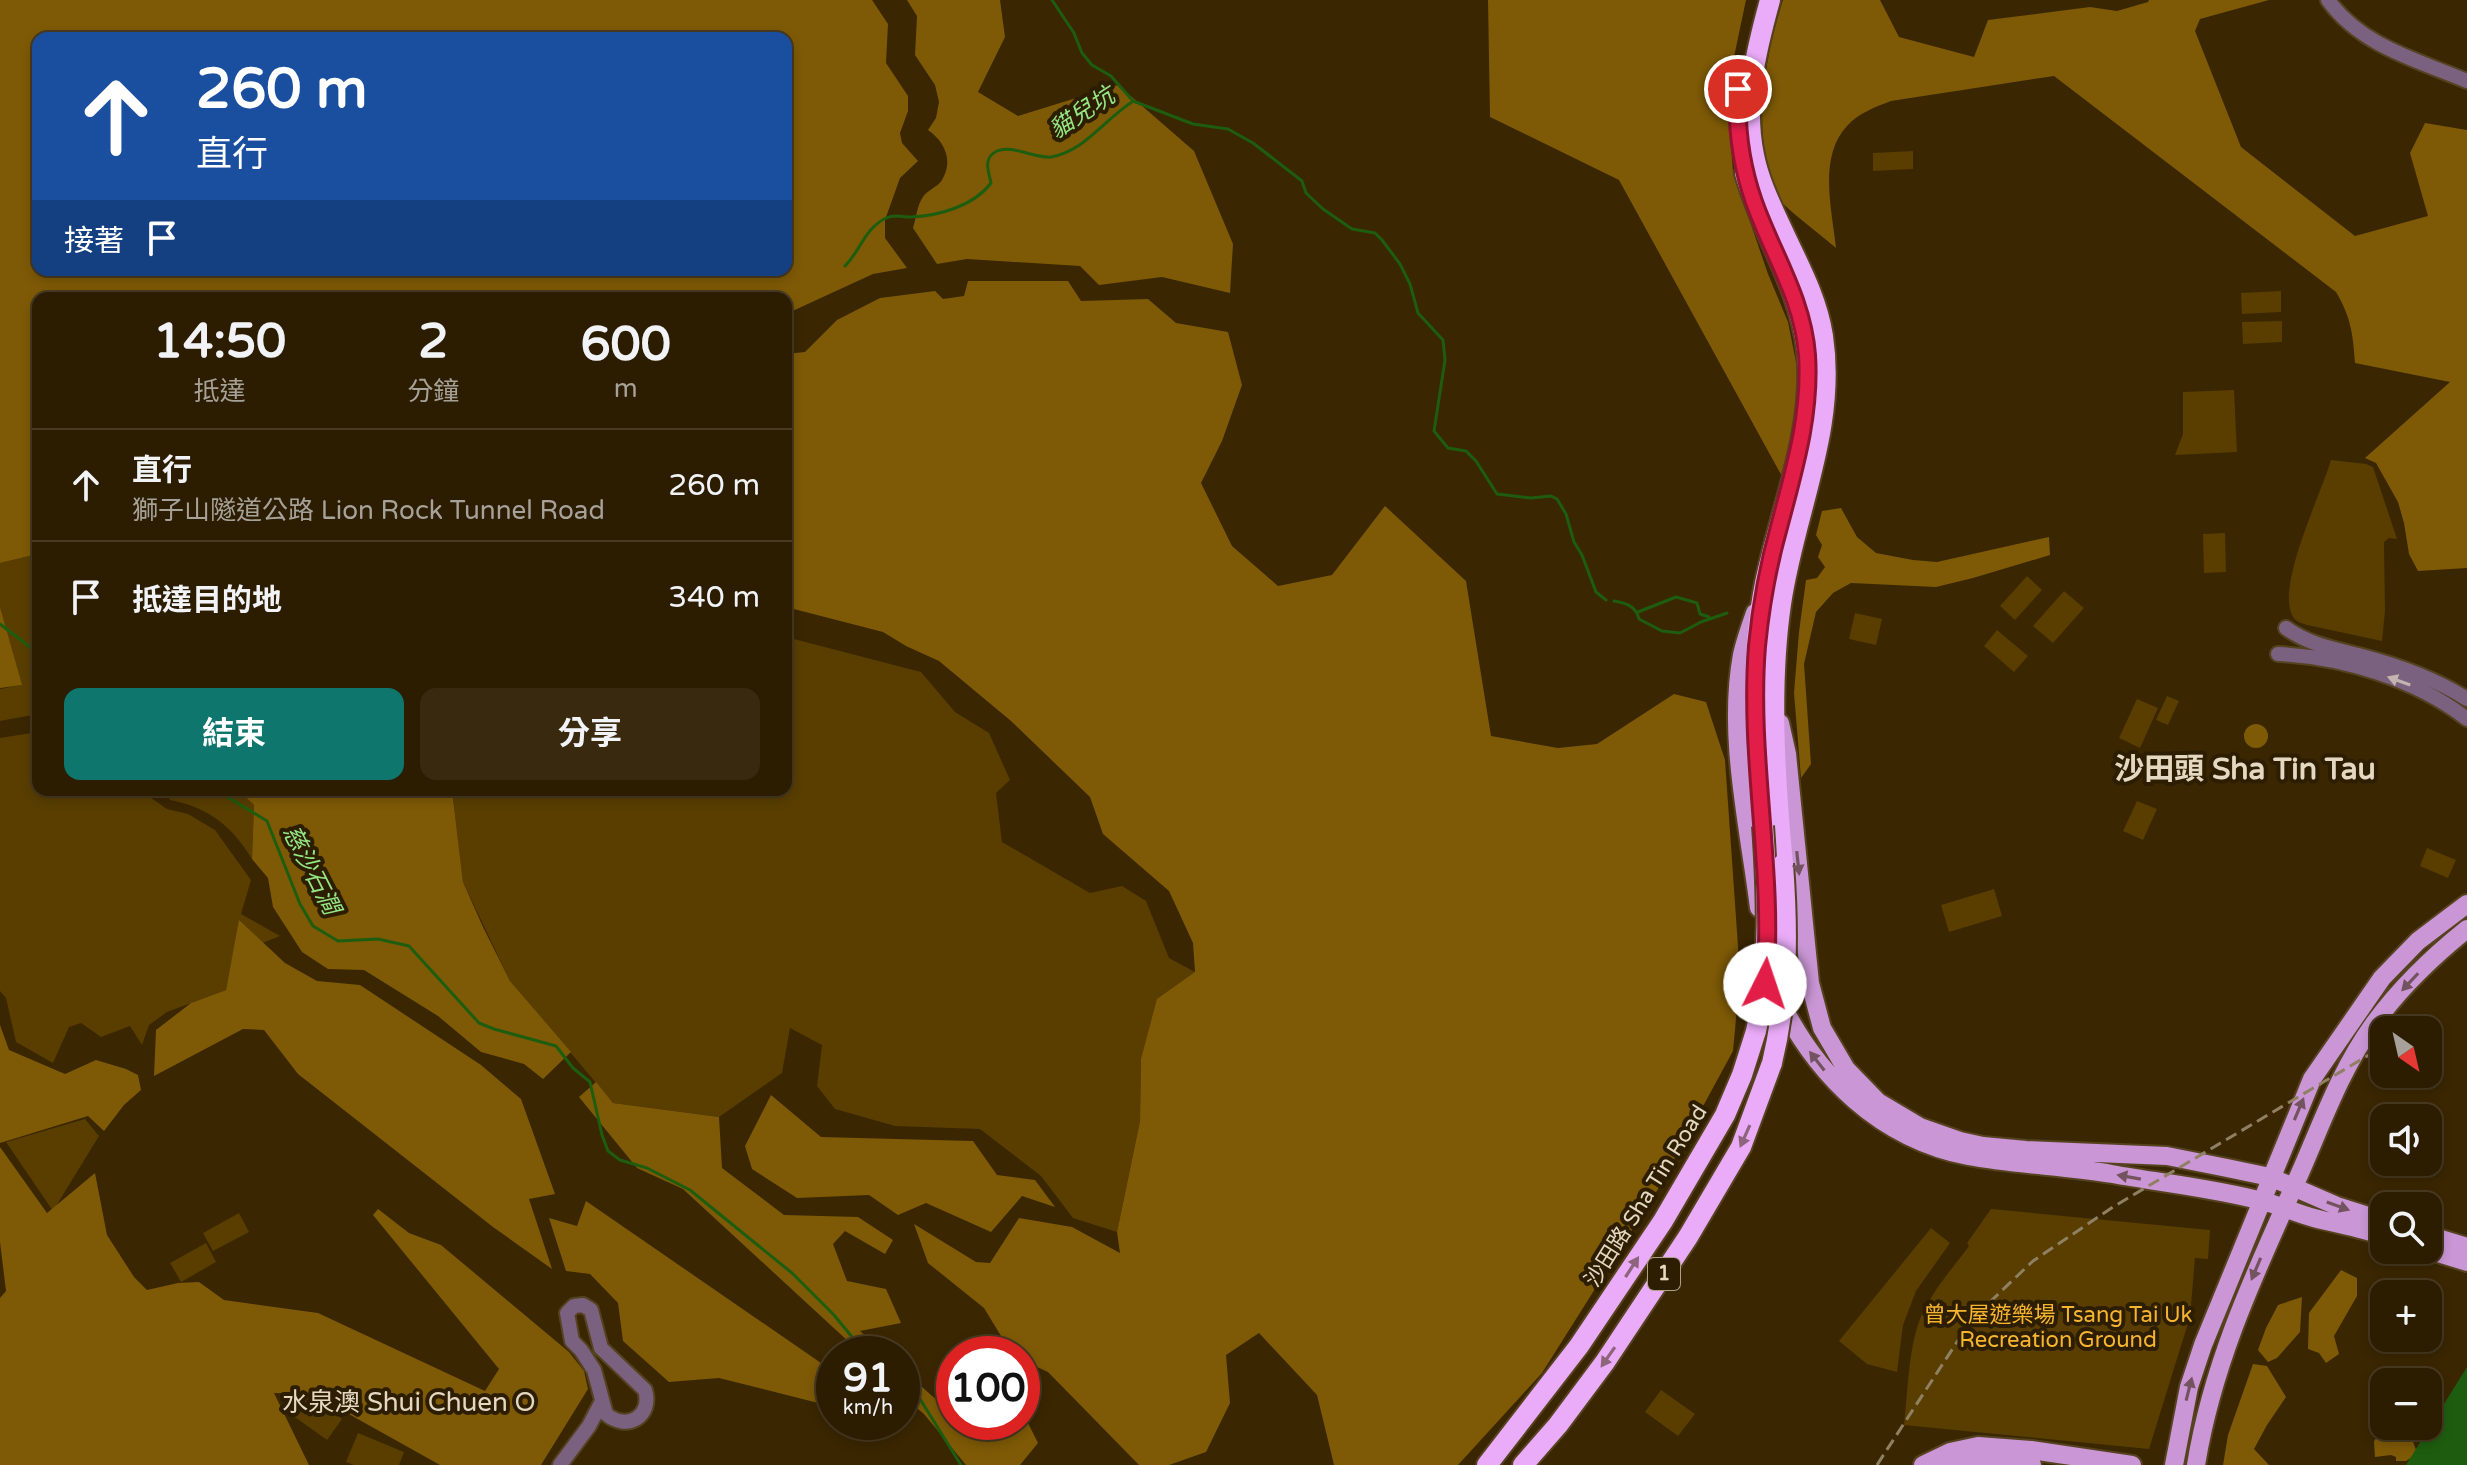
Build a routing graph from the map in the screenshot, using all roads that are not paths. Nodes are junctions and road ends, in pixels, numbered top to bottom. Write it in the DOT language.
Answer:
graph roads {
  1 [pos="1757,0"];
  2 [pos="1770,0"];
  3 [pos="2328,0"];
  4 [pos="2467,81"];
  5 [pos="1765,584"];
  6 [pos="2286,628"];
  7 [pos="2278,654"];
  8 [pos="2467,699"];
  9 [pos="1776,703"];
  10 [pos="2467,719"];
  11 [pos="2467,904"];
  12 [pos="2467,929"];
  13 [pos="2270,1177"];
  14 [pos="2293,1188"];
  15 [pos="2261,1200"];
  16 [pos="2284,1207"];
  17 [pos="2370,1217"];
  18 [pos="2370,1232"];
  19 [pos="2442,1239"];
  20 [pos="2467,1247"];
  21 [pos="2442,1254"];
  22 [pos="2467,1262"];
  23 [pos="635,1379"];
  24 [pos="607,1389"];
  25 [pos="616,1421"];
  26 [pos="572,1449"];
  27 [pos="560,1465"];
  28 [pos="1487,1465"];
  29 [pos="1523,1465"];
  30 [pos="1923,1465"];
  31 [pos="1951,1465"];
  32 [pos="2032,1465"];
  33 [pos="2132,1465"];
  34 [pos="2174,1465"];
  35 [pos="2196,1465"];
  1 -- 5 [label="highway, 1"];
  2 -- 9 [label="highway, 1"];
  3 -- 4 [label="street"];
  15 -- 5 [label="main road, one-way"];
  28 -- 5 [label="highway, 沙田路 Sha Tin Road / 1, one-way, bridge"];
  6 -- 8 [label="street"];
  10 -- 7 [label="street, one-way"];
  9 -- 13 [label="main road, one-way"];
  9 -- 29 [label="highway, 1, one-way, bridge"];
  13 -- 11 [label="main road, one-way"];
  12 -- 14 [label="main road, one-way"];
  13 -- 14 [label="main road"];
  13 -- 15 [label="main road"];
  14 -- 16 [label="main road"];
  14 -- 17 [label="main road, one-way"];
  15 -- 16 [label="main road"];
  34 -- 15 [label="main road, one-way"];
  16 -- 18 [label="main road"];
  16 -- 35 [label="main road, one-way"];
  19 -- 20 [label="main road"];
  21 -- 22 [label="main road"];
  23 -- 24 [label="street"];
  23 -- 24 [label="street"];
  23 -- 25 [label="street"];
  24 -- 25 [label="street"];
  24 -- 26 [label="street"];
  25 -- 26 [label="street"];
  26 -- 27 [label="street"];
  30 -- 33 [label="main road"];
  31 -- 32 [label="main road"];
}
